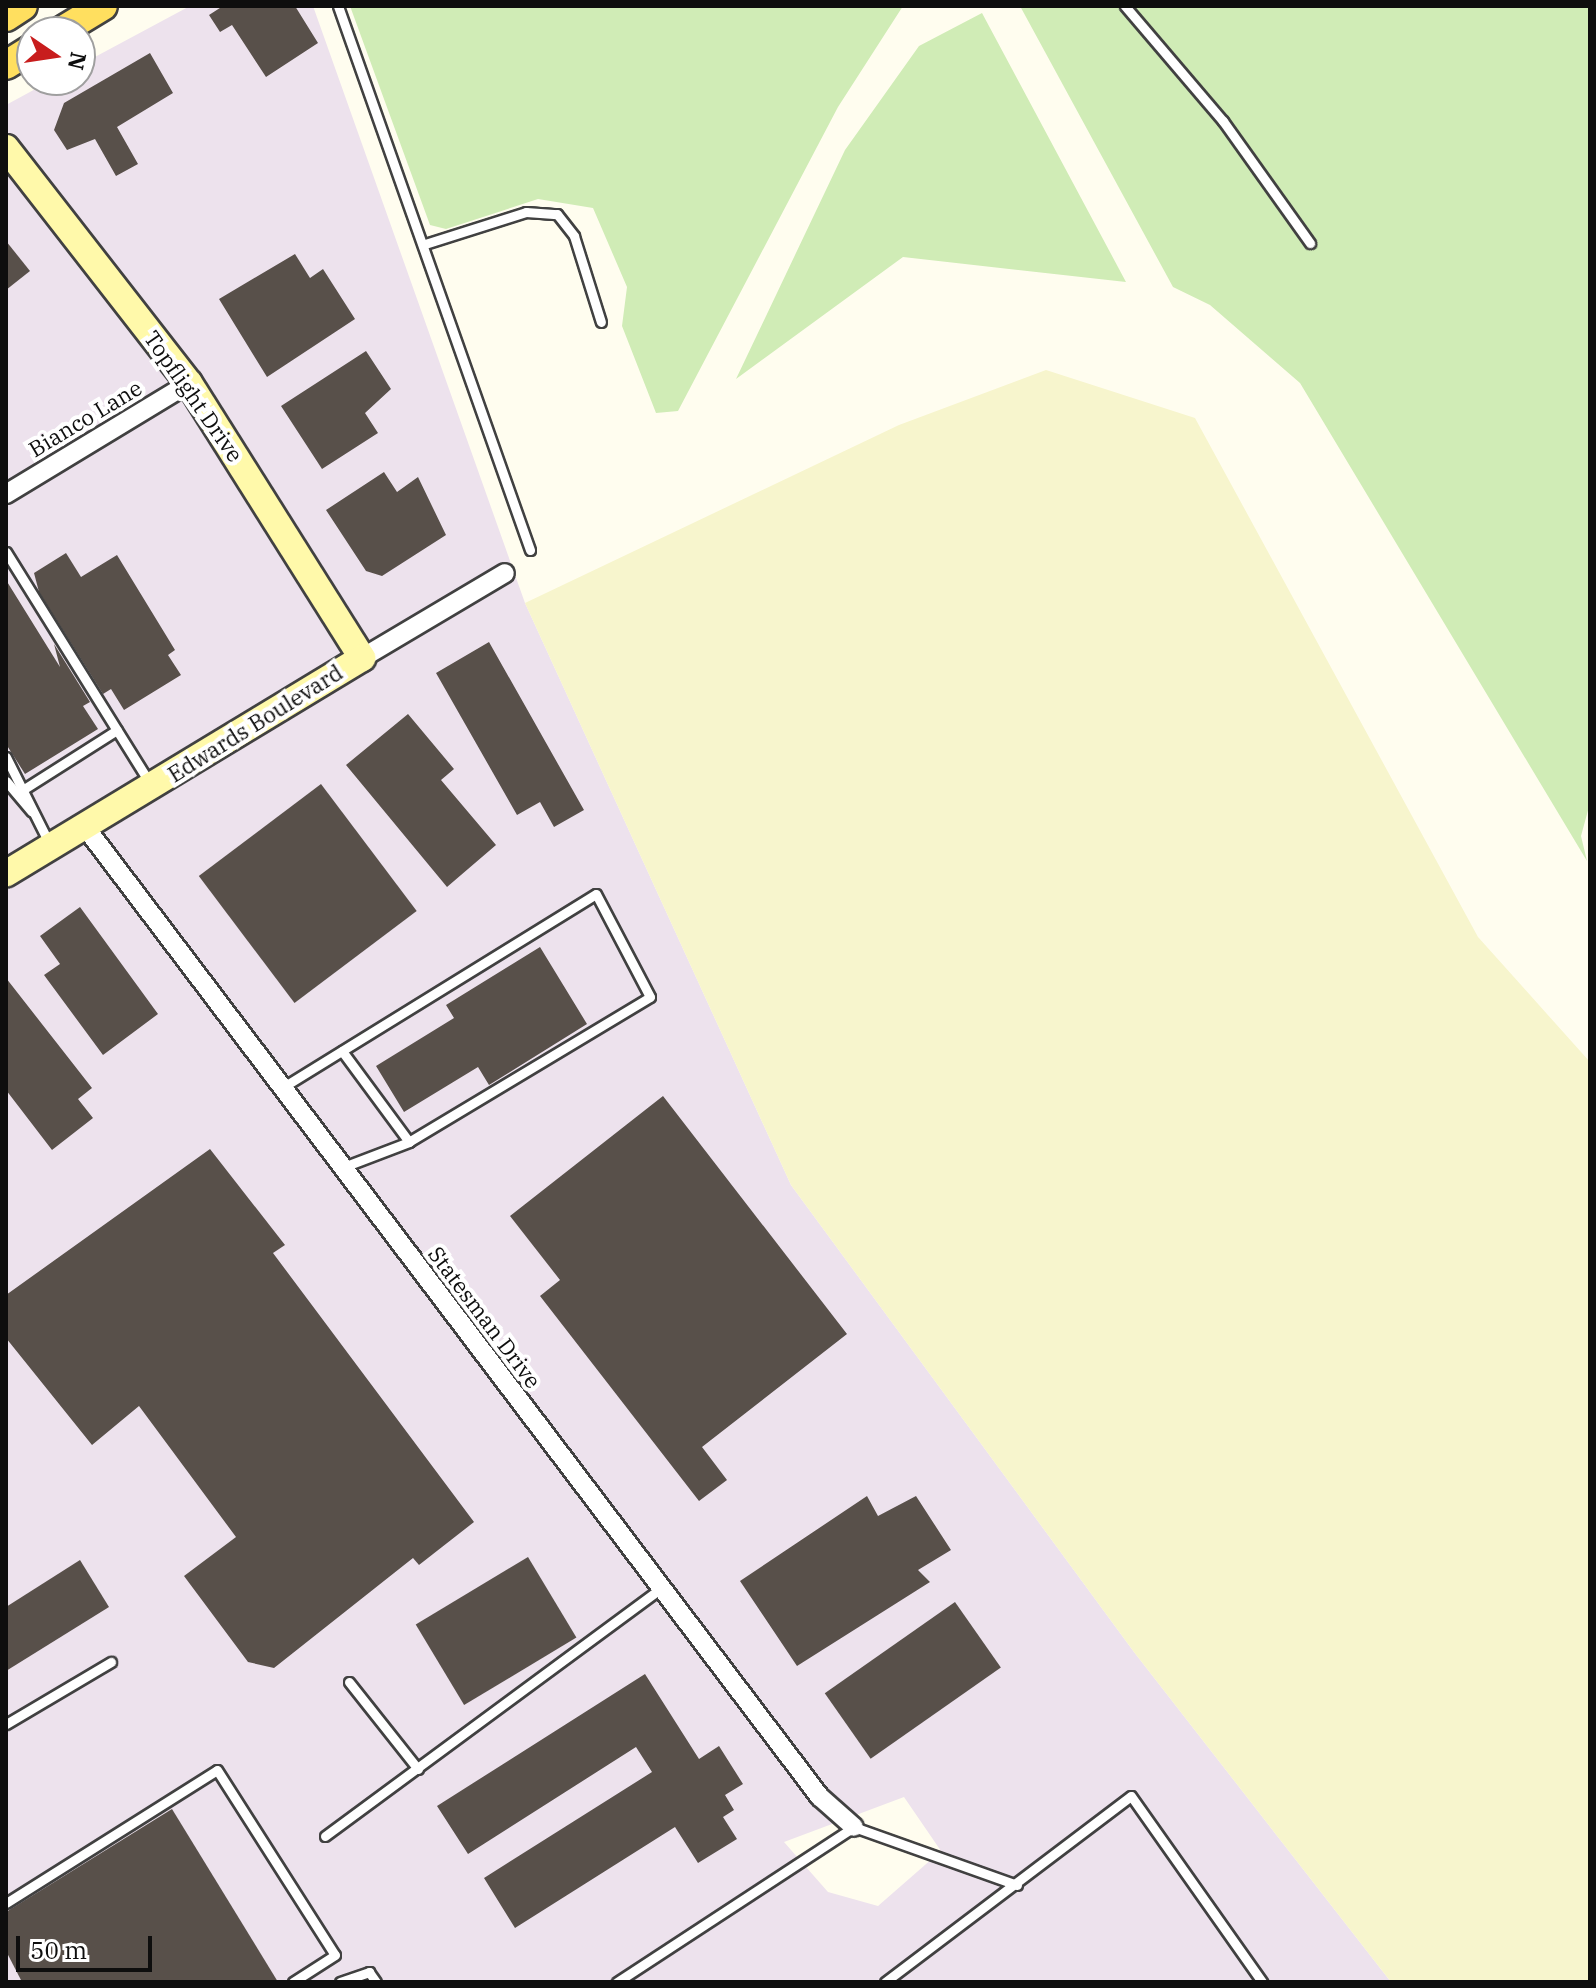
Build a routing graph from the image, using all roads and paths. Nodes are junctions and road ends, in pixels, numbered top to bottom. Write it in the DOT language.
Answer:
graph roads {
  1 [pos="23,6"];
  2 [pos="338,6"];
  3 [pos="1125,6"];
  4 [pos="6,17"];
  5 [pos="6,148"];
  6 [pos="1310,243"];
  7 [pos="425,244"];
  8 [pos="601,322"];
  9 [pos="189,383"];
  10 [pos="6,494"];
  11 [pos="530,550"];
  12 [pos="6,552"];
  13 [pos="505,573"];
  14 [pos="362,658"];
  15 [pos="117,730"];
  16 [pos="6,757"];
  17 [pos="6,781"];
  18 [pos="152,786"];
  19 [pos="24,789"];
  20 [pos="32,812"];
  21 [pos="86,828"];
  22 [pos="53,848"];
  23 [pos="6,874"];
  24 [pos="342,1051"];
  25 [pos="280,1089"];
  26 [pos="409,1142"];
  27 [pos="340,1168"];
  28 [pos="661,1588"];
  29 [pos="111,1662"];
  30 [pos="349,1682"];
  31 [pos="6,1724"];
  32 [pos="418,1769"];
  33 [pos="854,1827"];
  34 [pos="325,1836"];
  35 [pos="1017,1885"];
  36 [pos="6,1903"];
  37 [pos="293,1982"];
  38 [pos="340,1982"];
  39 [pos="376,1982"];
  40 [pos="617,1982"];
  41 [pos="885,1982"];
  42 [pos="1262,1982"];
  1 -- 4 [label="main road"];
  2 -- 7 [label="lane"];
  3 -- 6 [label="lane"];
  5 -- 9 [label="street, Topflight Drive"];
  7 -- 8 [label="lane"];
  7 -- 11 [label="lane"];
  9 -- 10 [label="street, Bianco Lane"];
  9 -- 14 [label="street, Topflight Drive"];
  12 -- 15 [label="lane"];
  13 -- 14 [label="street, Edwards Boulevard"];
  14 -- 18 [label="street, Edwards Boulevard"];
  15 -- 18 [label="lane"];
  15 -- 19 [label="lane"];
  16 -- 19 [label="lane"];
  17 -- 20 [label="lane"];
  18 -- 21 [label="street, Edwards Boulevard"];
  19 -- 20 [label="lane"];
  20 -- 22 [label="lane"];
  21 -- 22 [label="street, Edwards Boulevard"];
  21 -- 25 [label="street, Statesman Drive"];
  22 -- 23 [label="street, Edwards Boulevard"];
  24 -- 25 [label="lane"];
  24 -- 26 [label="lane"];
  24 -- 26 [label="lane"];
  25 -- 27 [label="street, Statesman Drive"];
  26 -- 27 [label="lane"];
  27 -- 28 [label="street, Statesman Drive"];
  28 -- 32 [label="lane"];
  28 -- 33 [label="street, Statesman Drive"];
  29 -- 31 [label="lane"];
  30 -- 32 [label="lane"];
  32 -- 34 [label="lane"];
  33 -- 35 [label="lane"];
  33 -- 40 [label="lane"];
  35 -- 41 [label="lane"];
  35 -- 42 [label="lane"];
  36 -- 37 [label="lane"];
  38 -- 39 [label="lane"];
}
